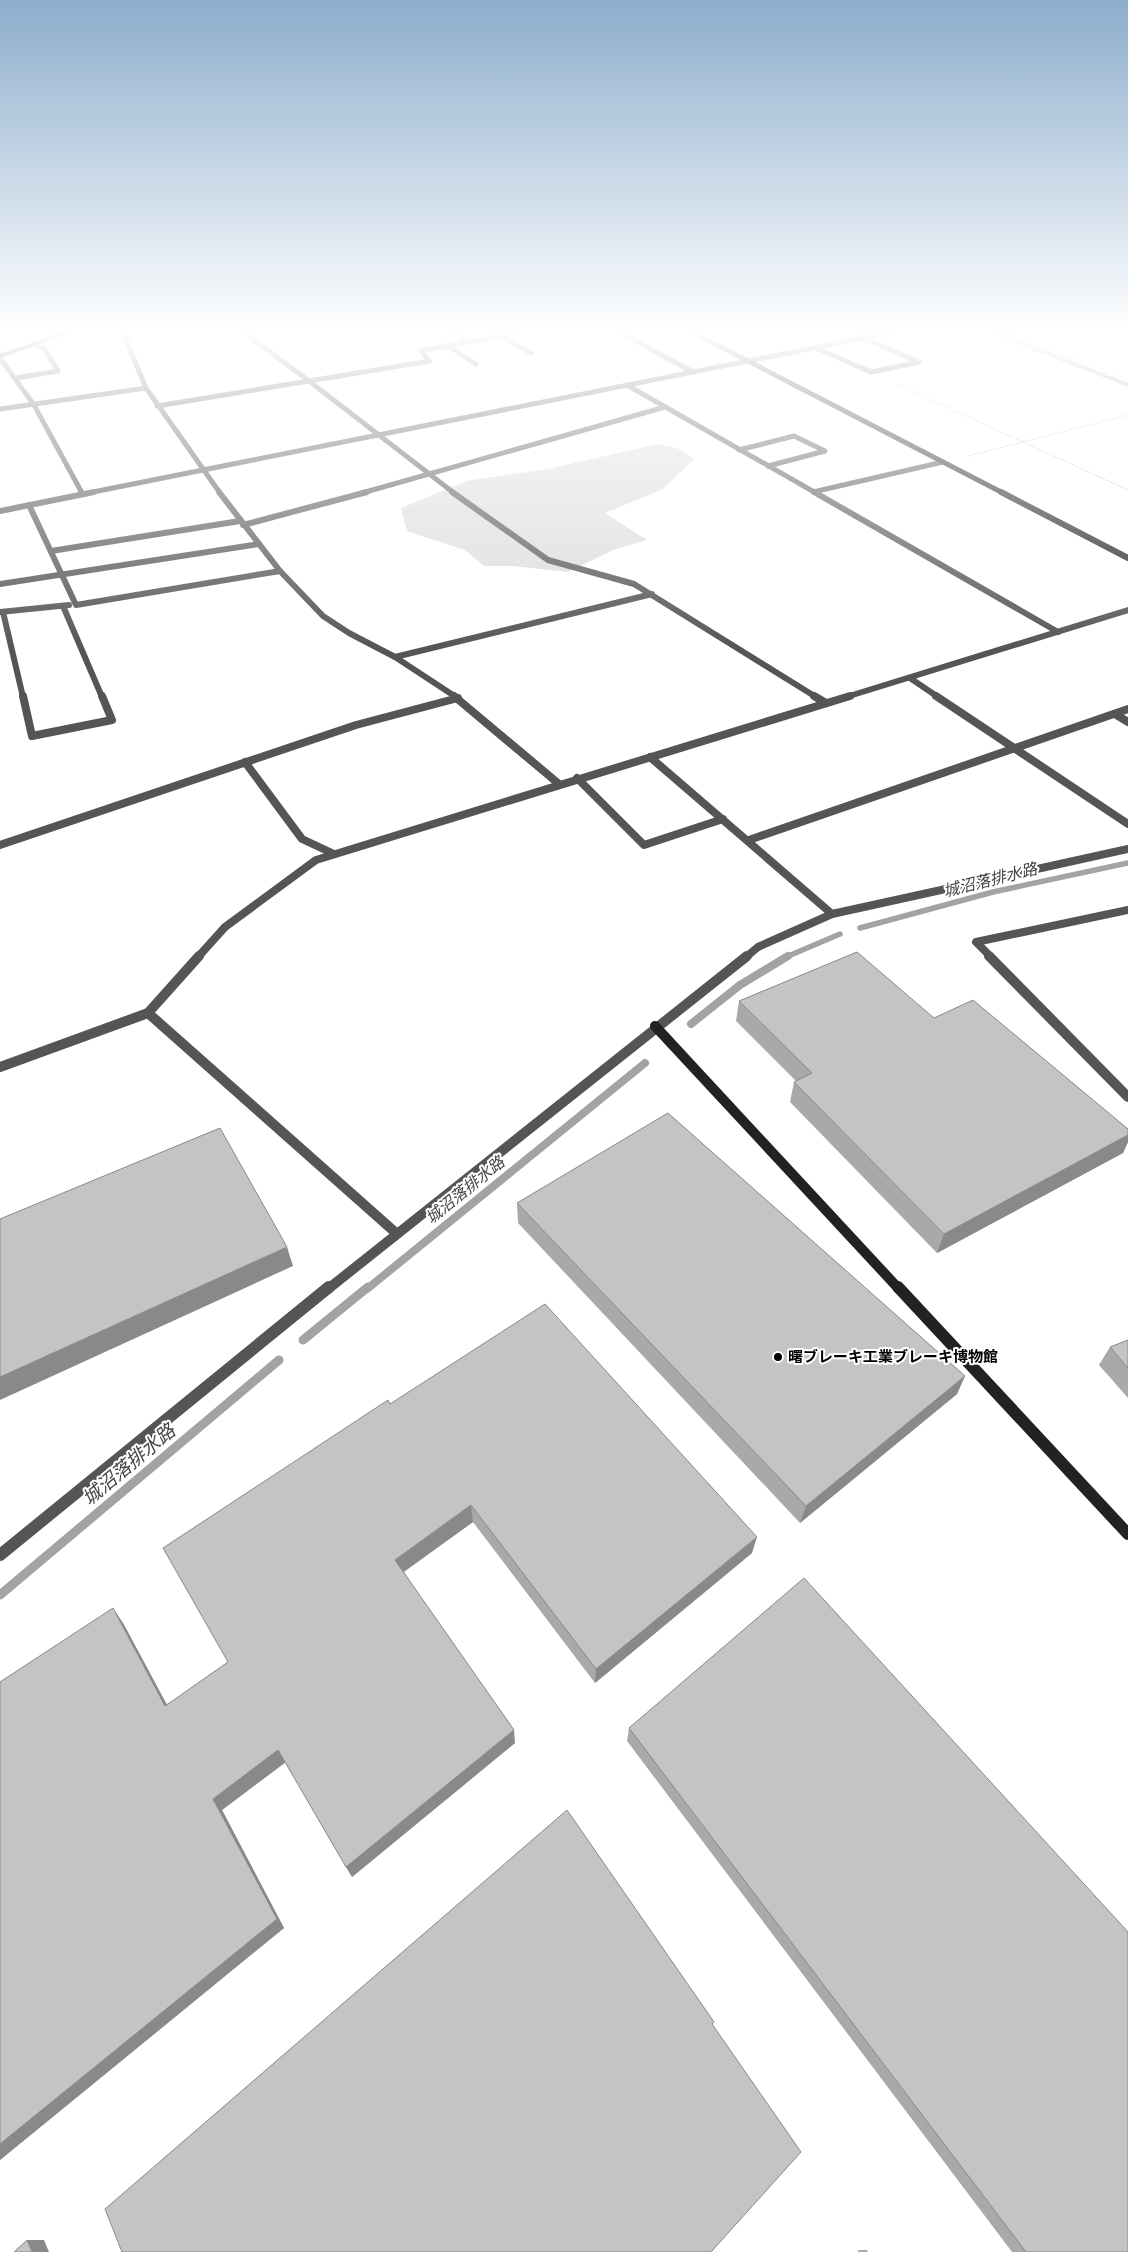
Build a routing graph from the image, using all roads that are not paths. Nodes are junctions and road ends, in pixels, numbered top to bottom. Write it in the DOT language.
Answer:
graph roads {
  1 [pos="52,438"];
  2 [pos="179,438"];
  3 [pos="365,438"];
  4 [pos="385,438"];
  5 [pos="558,438"];
  6 [pos="719,438"];
  7 [pos="786,438"];
  8 [pos="798,438"];
  9 [pos="897,438"];
  10 [pos="739,450"];
  11 [pos="943,462"];
  12 [pos="768,466"];
  13 [pos="202,470"];
  14 [pos="431,475"];
  15 [pos="813,492"];
  16 [pos="82,494"];
  17 [pos="29,505"];
  18 [pos="0,511"];
  19 [pos="241,523"];
  20 [pos="259,544"];
  21 [pos="51,551"];
  22 [pos="1128,558"];
  23 [pos="280,571"];
  24 [pos="62,575"];
  25 [pos="0,584"];
  26 [pos="652,594"];
  27 [pos="76,605"];
  28 [pos="63,606"];
  29 [pos="1128,610"];
  30 [pos="1,612"];
  31 [pos="1058,632"];
  32 [pos="395,657"];
  33 [pos="910,678"];
  34 [pos="458,698"];
  35 [pos="826,703"];
  36 [pos="1128,709"];
  37 [pos="1115,714"];
  38 [pos="1128,722"];
  39 [pos="1014,748"];
  40 [pos="650,757"];
  41 [pos="245,762"];
  42 [pos="577,778"];
  43 [pos="559,784"];
  44 [pos="723,818"];
  45 [pos="1128,824"];
  46 [pos="749,840"];
  47 [pos="0,845"];
  48 [pos="1128,849"];
  49 [pos="334,854"];
  50 [pos="1128,910"];
  51 [pos="832,914"];
  52 [pos="148,1013"];
  53 [pos="655,1026"];
  54 [pos="0,1067"];
  55 [pos="1128,1097"];
  56 [pos="396,1233"];
  57 [pos="1128,1534"];
  58 [pos="0,1555"];
  1 -- 16 [label="street"];
  2 -- 13 [label="street"];
  3 -- 13 [label="street"];
  4 -- 14 [label="street"];
  5 -- 14 [label="street"];
  6 -- 10 [label="street"];
  7 -- 10 [label="street"];
  8 -- 12 [label="street"];
  9 -- 11 [label="street"];
  10 -- 12 [label="street"];
  11 -- 15 [label="street"];
  11 -- 22 [label="street"];
  12 -- 15 [label="street"];
  13 -- 16 [label="street"];
  13 -- 19 [label="street"];
  14 -- 19 [label="street"];
  14 -- 26 [label="street"];
  15 -- 31 [label="street"];
  16 -- 17 [label="street"];
  17 -- 18 [label="street"];
  17 -- 21 [label="street"];
  19 -- 20 [label="street"];
  19 -- 21 [label="street"];
  20 -- 23 [label="street"];
  20 -- 24 [label="street"];
  21 -- 24 [label="street"];
  23 -- 27 [label="street"];
  23 -- 32 [label="street"];
  24 -- 25 [label="street"];
  24 -- 27 [label="street"];
  26 -- 32 [label="street"];
  26 -- 35 [label="street"];
  27 -- 28 [label="street"];
  28 -- 30 [label="street"];
  28 -- 30 [label="street"];
  29 -- 31 [label="street"];
  31 -- 33 [label="street"];
  32 -- 34 [label="street"];
  33 -- 35 [label="street"];
  33 -- 39 [label="street"];
  34 -- 41 [label="street"];
  34 -- 43 [label="street"];
  35 -- 40 [label="street"];
  36 -- 37 [label="street"];
  37 -- 38 [label="street"];
  37 -- 39 [label="street"];
  39 -- 45 [label="street"];
  39 -- 46 [label="street"];
  40 -- 42 [label="street"];
  40 -- 44 [label="street"];
  41 -- 47 [label="street"];
  41 -- 49 [label="street"];
  42 -- 43 [label="street"];
  42 -- 44 [label="street"];
  43 -- 49 [label="street"];
  44 -- 46 [label="street"];
  46 -- 51 [label="street"];
  48 -- 51 [label="street"];
  49 -- 52 [label="street"];
  50 -- 55 [label="street"];
  51 -- 53 [label="street"];
  52 -- 54 [label="street"];
  52 -- 56 [label="street"];
  53 -- 56 [label="street"];
  53 -- 57 [label="street"];
  56 -- 58 [label="street"];
}
